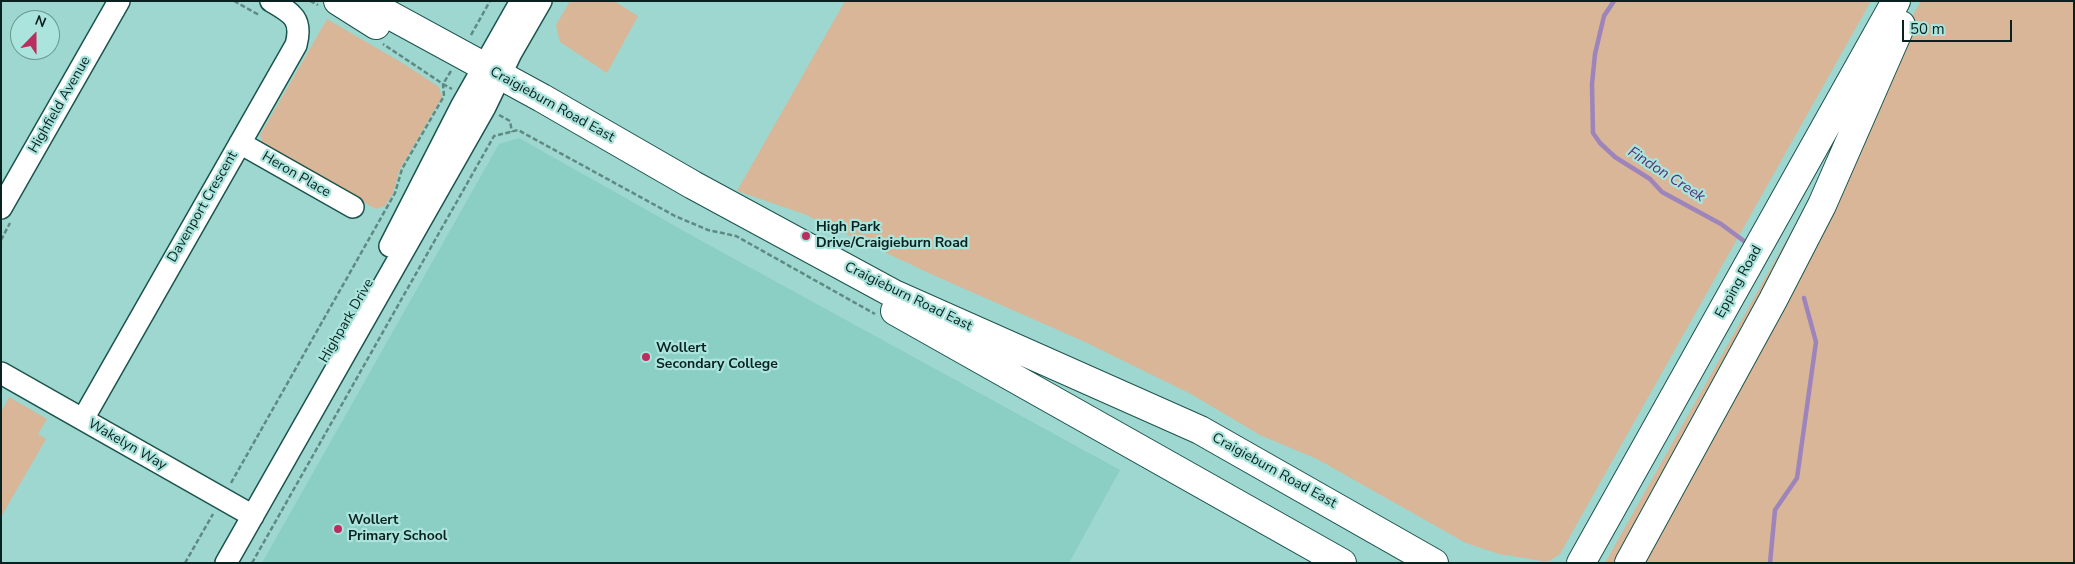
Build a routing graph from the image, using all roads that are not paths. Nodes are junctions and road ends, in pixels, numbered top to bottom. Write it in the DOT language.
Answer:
graph roads {
  1 [pos="119,1"];
  2 [pos="364,1"];
  3 [pos="521,1"];
  4 [pos="541,1"];
  5 [pos="1896,1"];
  6 [pos="1912,1"];
  7 [pos="328,4"];
  8 [pos="268,9"];
  9 [pos="488,80"];
  10 [pos="240,143"];
  11 [pos="1822,205"];
  12 [pos="353,207"];
  13 [pos="1,208"];
  14 [pos="1774,219"];
  15 [pos="1,373"];
  16 [pos="83,420"];
  17 [pos="247,512"];
  18 [pos="1632,559"];
  19 [pos="210,563"];
  20 [pos="226,563"];
  21 [pos="1342,563"];
  22 [pos="1434,563"];
  23 [pos="1581,563"];
  1 -- 13 [label="street, Highfield Avenue"];
  2 -- 9 [label="main road, Craigieburn Road East"];
  3 -- 9 [label="street"];
  4 -- 9 [label="street"];
  5 -- 14 [label="main road, Epping Road"];
  6 -- 11 [label="main road"];
  7 -- 9 [label="main road, Craigieburn Road East"];
  8 -- 10 [label="street, Davenport Crescent"];
  9 -- 17 [label="street, Highpark Drive"];
  9 -- 21 [label="main road, Craigieburn Road East"];
  9 -- 22 [label="main road, Craigieburn Road East"];
  10 -- 12 [label="street, Heron Place"];
  10 -- 16 [label="street, Davenport Crescent"];
  11 -- 14 [label="main road"];
  11 -- 18 [label="main road"];
  14 -- 23 [label="main road, Epping Road"];
  15 -- 16 [label="street, Wakelyn Way"];
  16 -- 17 [label="street, Wakelyn Way"];
  17 -- 19 [label="street, Highpark Drive"];
  17 -- 20 [label="street, Highpark Drive"];
}
